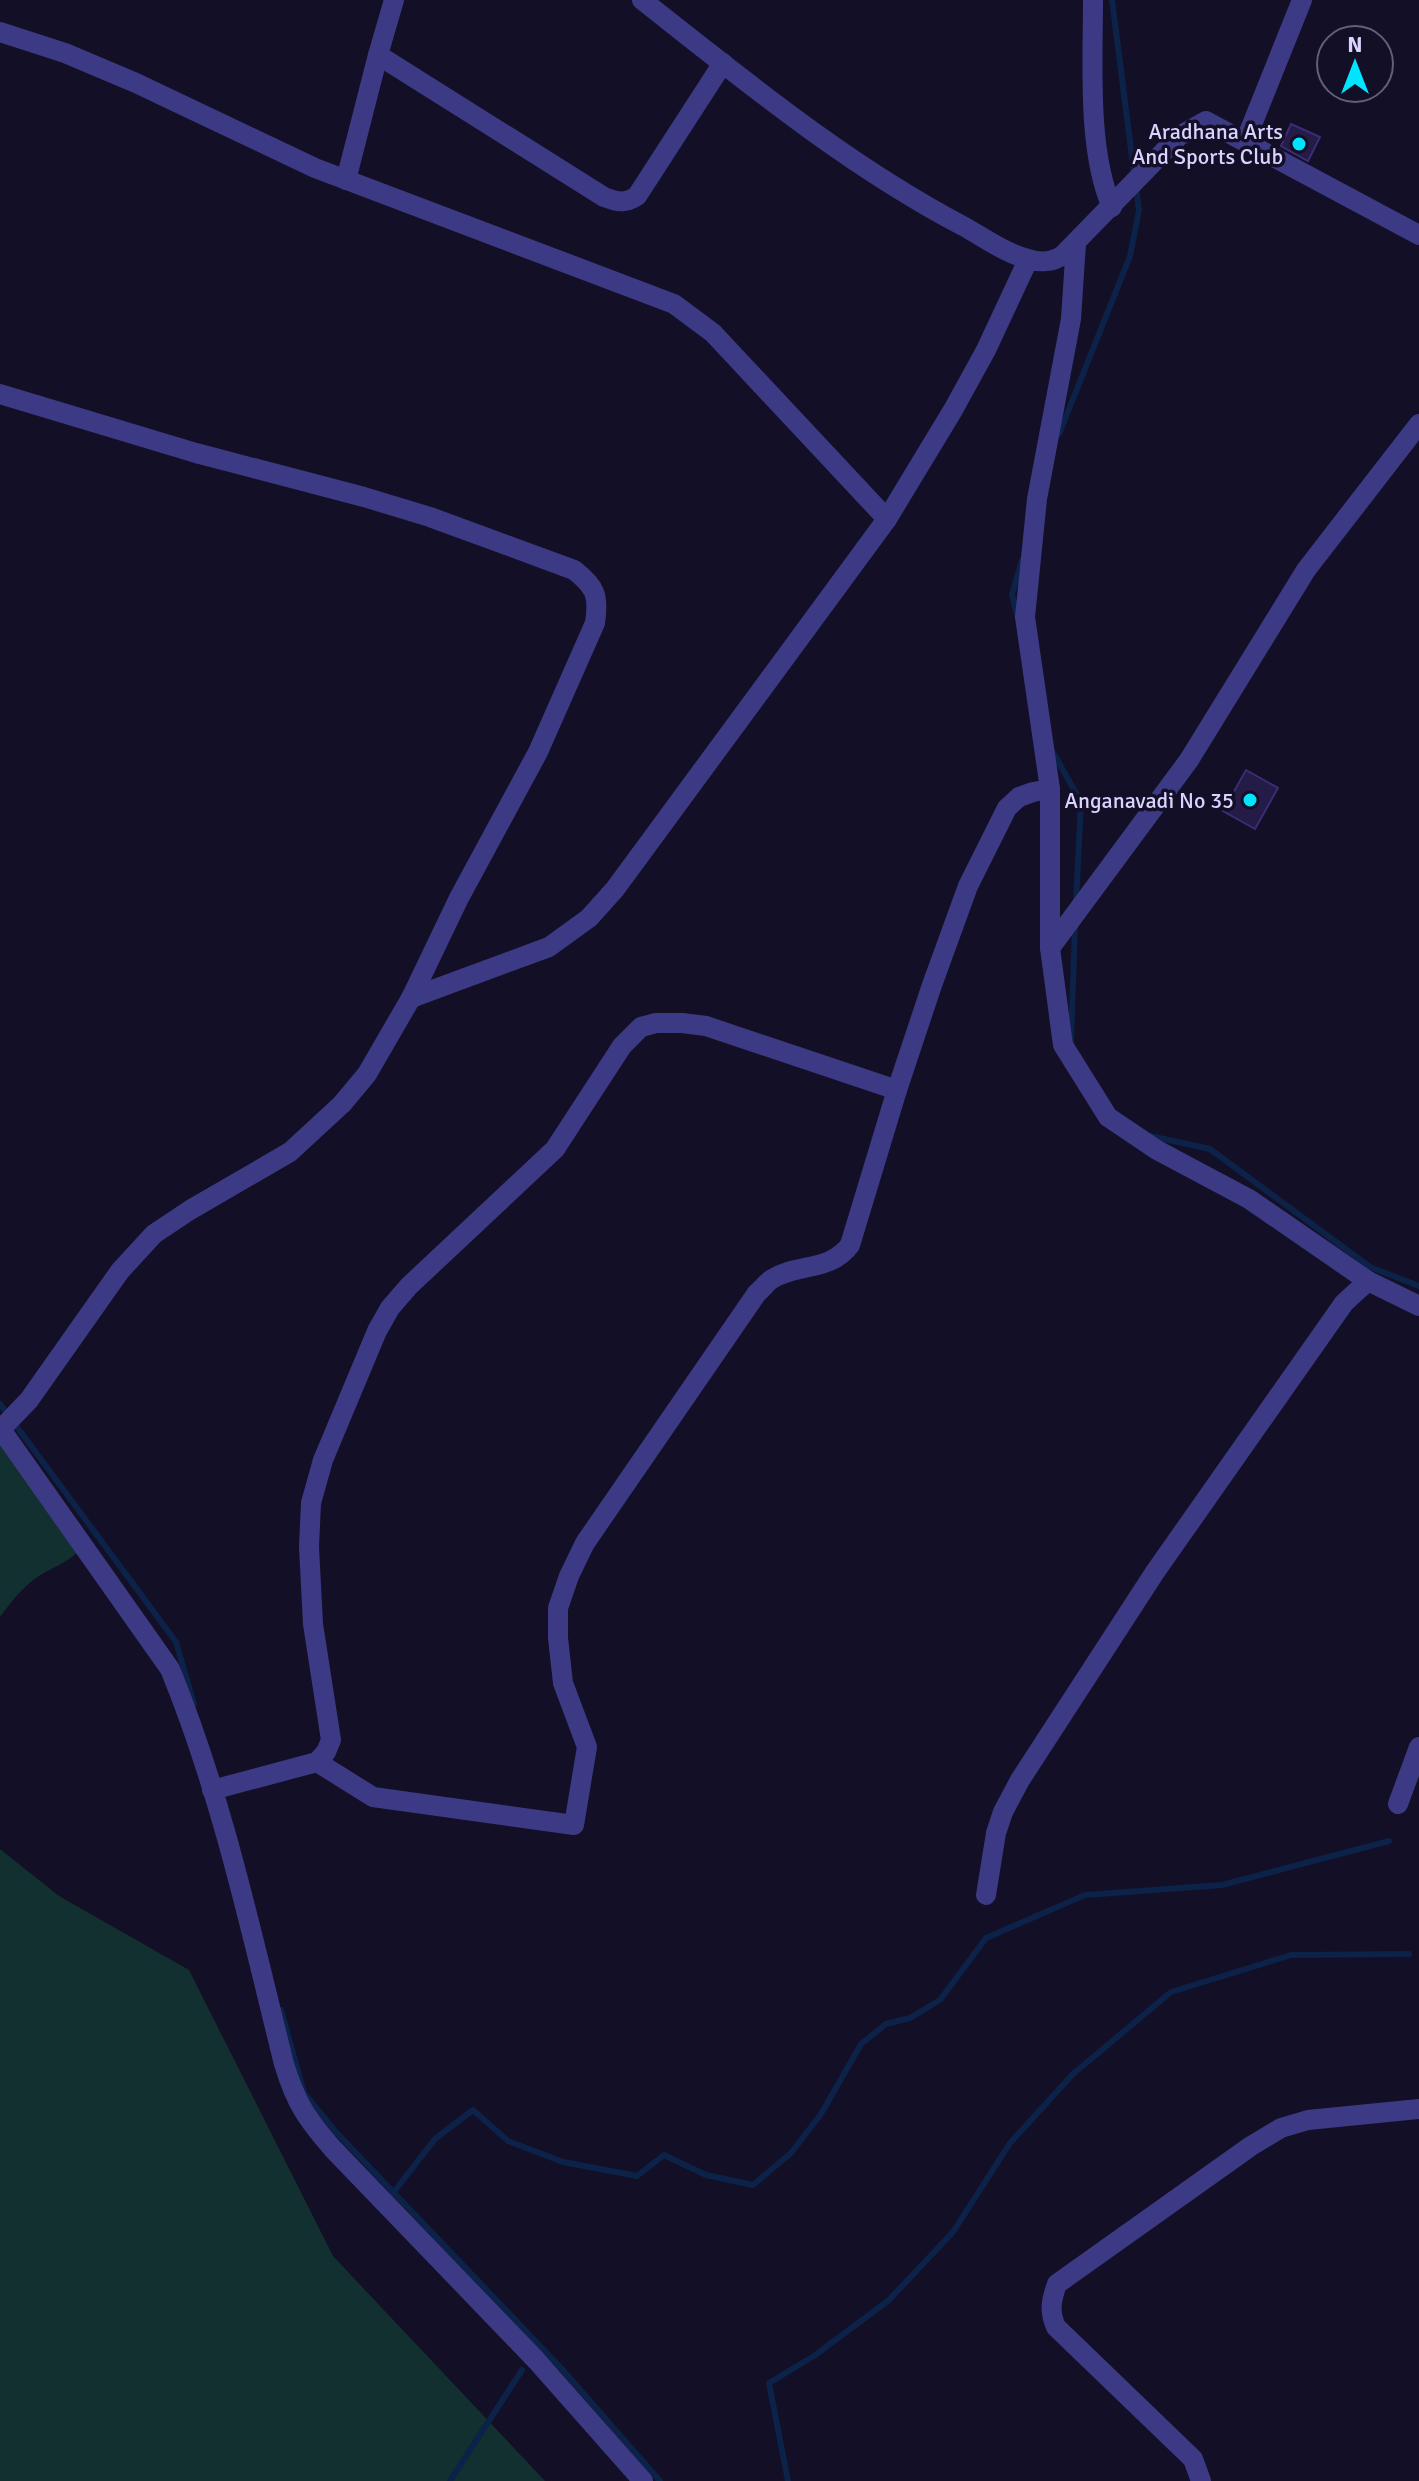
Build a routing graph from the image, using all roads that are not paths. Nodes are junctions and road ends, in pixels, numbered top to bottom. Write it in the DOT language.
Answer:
graph roads {
  1 [pos="394,0"];
  2 [pos="642,0"];
  3 [pos="1093,0"];
  4 [pos="1302,0"];
  5 [pos="0,32"];
  6 [pos="378,55"];
  7 [pos="723,63"];
  8 [pos="1245,142"];
  9 [pos="346,180"];
  10 [pos="1113,198"];
  11 [pos="1419,235"];
  12 [pos="1076,243"];
  13 [pos="1028,260"];
  14 [pos="0,394"];
  15 [pos="1419,424"];
  16 [pos="887,519"];
  17 [pos="1050,789"];
  18 [pos="1050,948"];
  19 [pos="411,998"];
  20 [pos="897,1090"];
  21 [pos="1368,1281"];
  22 [pos="1419,1306"];
  23 [pos="3,1427"];
  24 [pos="1419,1747"];
  25 [pos="317,1762"];
  26 [pos="212,1790"];
  27 [pos="1398,1804"];
  28 [pos="986,1895"];
  29 [pos="1419,2109"];
  30 [pos="643,2481"];
  31 [pos="1201,2481"];
  1 -- 6 [label="street"];
  2 -- 7 [label="street"];
  3 -- 10 [label="street"];
  4 -- 8 [label="street"];
  5 -- 9 [label="street"];
  6 -- 7 [label="street"];
  6 -- 9 [label="street"];
  7 -- 13 [label="street"];
  8 -- 10 [label="street"];
  8 -- 11 [label="street"];
  9 -- 16 [label="street"];
  10 -- 12 [label="street"];
  12 -- 13 [label="street"];
  12 -- 17 [label="street"];
  13 -- 16 [label="street"];
  14 -- 19 [label="street"];
  15 -- 18 [label="street"];
  16 -- 19 [label="street"];
  17 -- 18 [label="street"];
  17 -- 20 [label="street"];
  18 -- 21 [label="street"];
  19 -- 23 [label="street"];
  20 -- 25 [label="street"];
  20 -- 25 [label="street"];
  21 -- 22 [label="street"];
  21 -- 28 [label="street"];
  23 -- 26 [label="street"];
  24 -- 27 [label="street"];
  25 -- 26 [label="street"];
  26 -- 30 [label="street"];
  29 -- 31 [label="street"];
}
